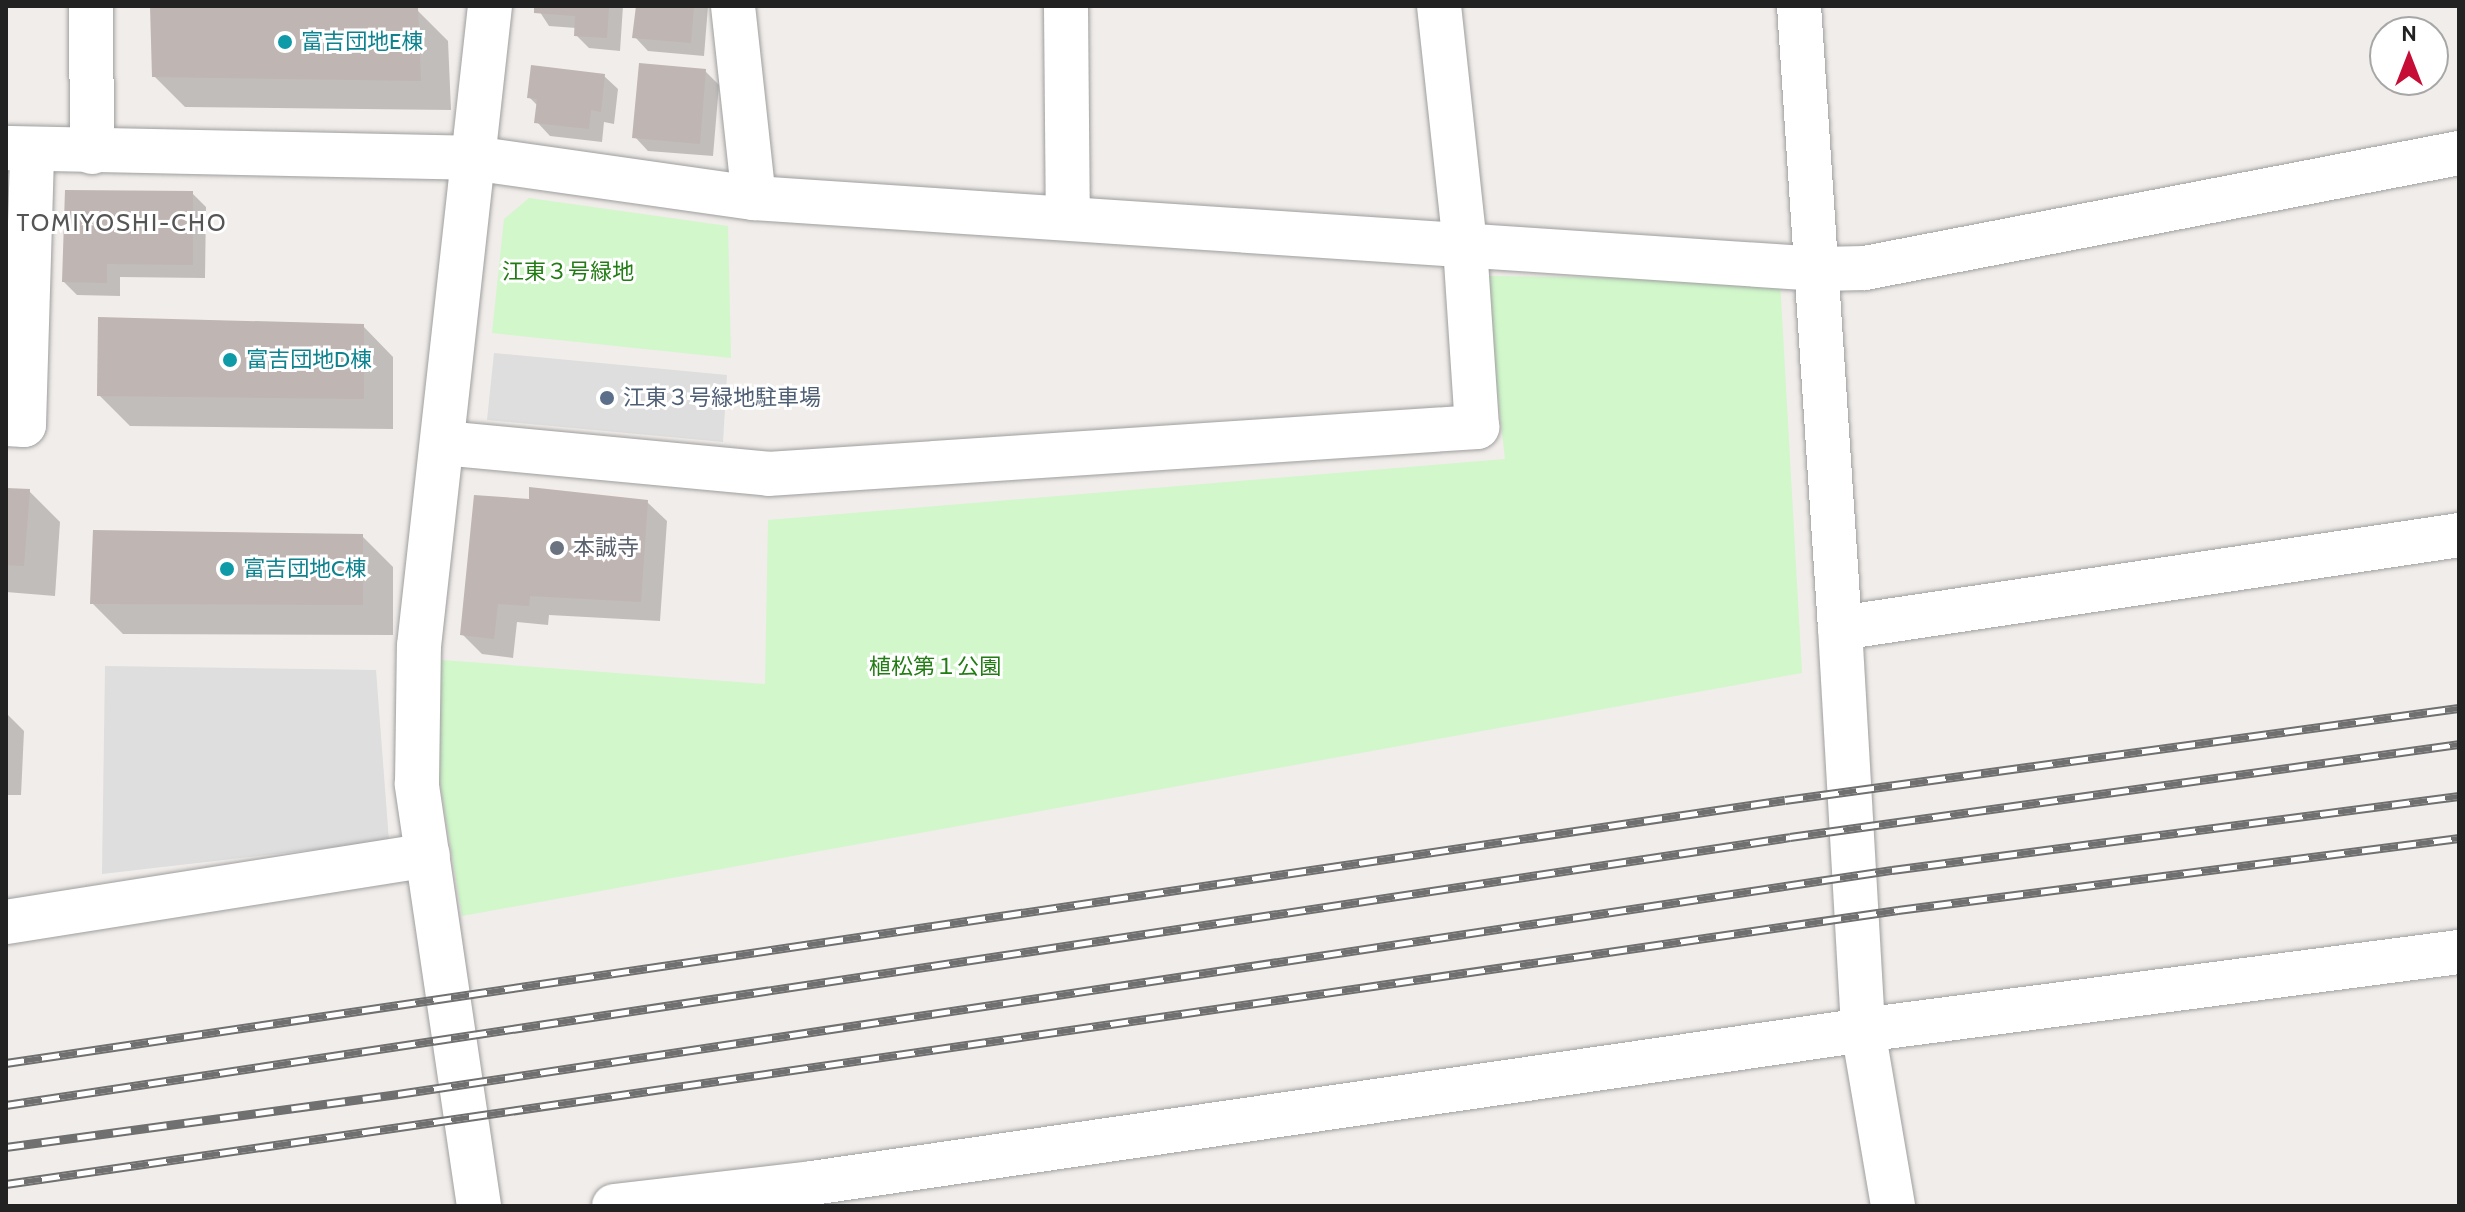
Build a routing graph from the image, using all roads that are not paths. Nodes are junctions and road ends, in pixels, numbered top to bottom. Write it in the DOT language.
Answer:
graph roads {
  1 [pos="91,6"];
  2 [pos="490,6"];
  3 [pos="733,6"];
  4 [pos="1066,6"];
  5 [pos="1439,6"];
  6 [pos="1799,6"];
  7 [pos="19,149"];
  8 [pos="92,152"];
  9 [pos="2459,153"];
  10 [pos="472,158"];
  11 [pos="754,198"];
  12 [pos="1068,216"];
  13 [pos="1465,245"];
  14 [pos="1820,269"];
  15 [pos="6,424"];
  16 [pos="443,443"];
  17 [pos="2459,535"];
  18 [pos="1840,628"];
  19 [pos="428,855"];
  20 [pos="6,922"];
  21 [pos="2459,952"];
  22 [pos="1863,1030"];
  23 [pos="810,1195"];
  24 [pos="479,1206"];
  25 [pos="614,1206"];
  26 [pos="1893,1206"];
  1 -- 8 [label="street"];
  2 -- 10 [label="street"];
  3 -- 11 [label="street"];
  4 -- 12 [label="street"];
  5 -- 13 [label="street"];
  6 -- 14 [label="street"];
  7 -- 8 [label="street"];
  7 -- 15 [label="street"];
  8 -- 10 [label="street"];
  9 -- 14 [label="street"];
  10 -- 11 [label="street"];
  10 -- 16 [label="street"];
  11 -- 12 [label="street"];
  12 -- 13 [label="street"];
  13 -- 14 [label="street"];
  13 -- 16 [label="street"];
  14 -- 18 [label="street"];
  16 -- 19 [label="street"];
  17 -- 18 [label="street"];
  18 -- 22 [label="street"];
  19 -- 20 [label="street"];
  19 -- 24 [label="street"];
  21 -- 22 [label="street"];
  22 -- 23 [label="street"];
  22 -- 26 [label="street"];
  23 -- 25 [label="street"];
}
